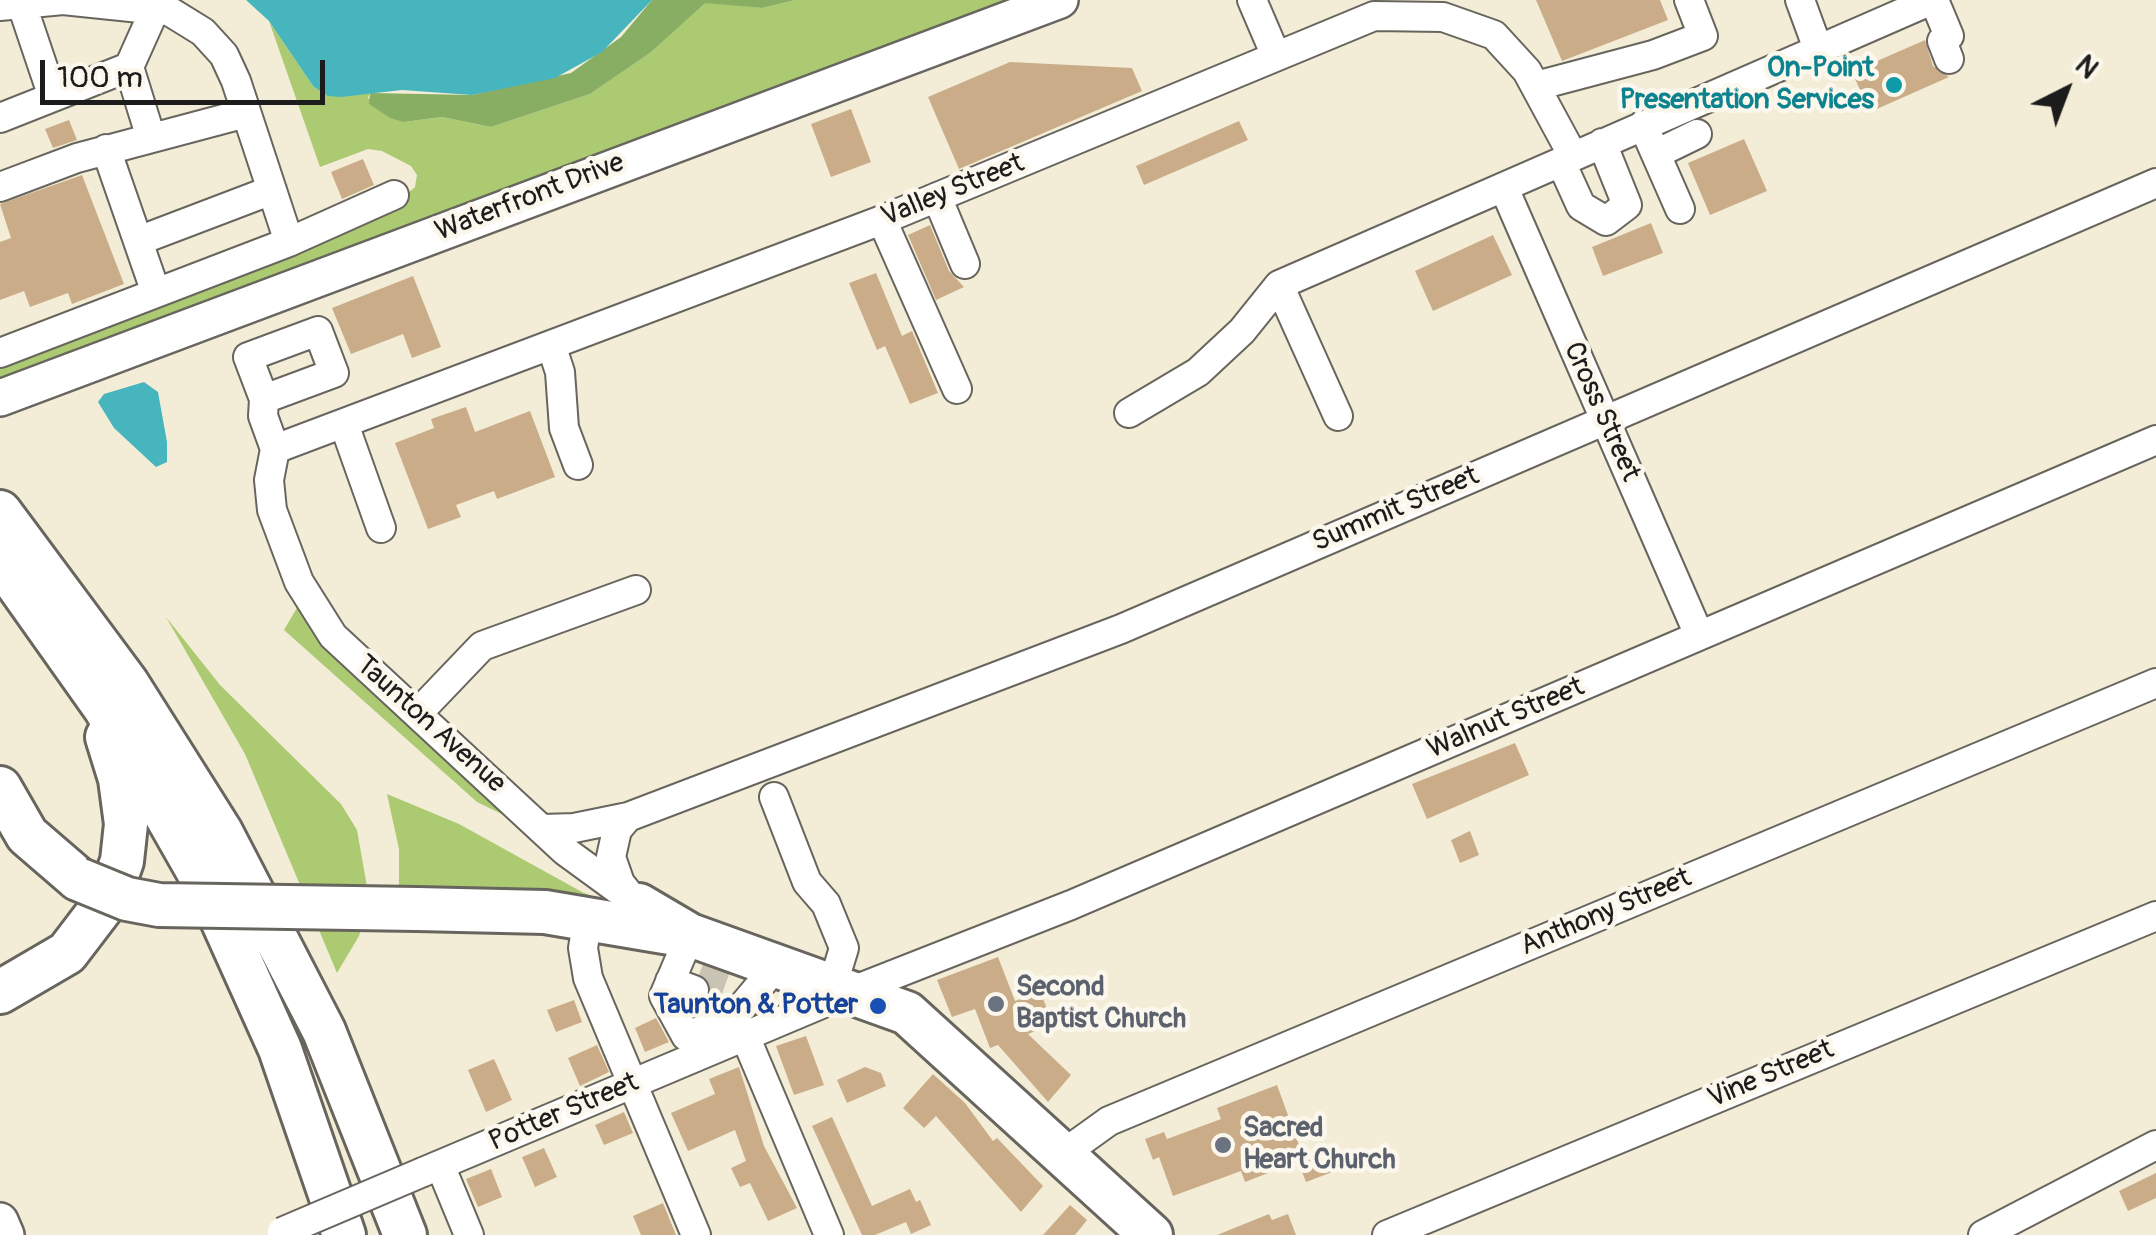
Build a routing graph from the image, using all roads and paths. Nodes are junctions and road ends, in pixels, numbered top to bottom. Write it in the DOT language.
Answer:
graph roads {
  1 [pos="1060,0"];
  2 [pos="1252,0"];
  3 [pos="1486,0"];
  4 [pos="1689,0"];
  5 [pos="1800,0"];
  6 [pos="1933,0"];
  7 [pos="10,4"];
  8 [pos="156,10"];
  9 [pos="1470,24"];
  10 [pos="1818,48"];
  11 [pos="1276,56"];
  12 [pos="1949,59"];
  13 [pos="129,68"];
  14 [pos="1536,86"];
  15 [pos="52,94"];
  16 [pos="246,114"];
  17 [pos="0,118"];
  18 [pos="1643,125"];
  19 [pos="1697,134"];
  20 [pos="151,138"];
  21 [pos="1602,143"];
  22 [pos="106,149"];
  23 [pos="1656,154"];
  24 [pos="1567,159"];
  25 [pos="2156,182"];
  26 [pos="0,186"];
  27 [pos="1504,188"];
  28 [pos="272,190"];
  29 [pos="394,194"];
  30 [pos="937,198"];
  31 [pos="1680,208"];
  32 [pos="882,220"];
  33 [pos="138,240"];
  34 [pos="289,242"];
  35 [pos="965,264"];
  36 [pos="1280,284"];
  37 [pos="156,293"];
  38 [pos="551,345"];
  39 [pos="0,353"];
  40 [pos="957,388"];
  41 [pos="0,398"];
  42 [pos="264,399"];
  43 [pos="1129,413"];
  44 [pos="1338,416"];
  45 [pos="1605,421"];
  46 [pos="344,424"];
  47 [pos="2156,440"];
  48 [pos="275,449"];
  49 [pos="578,465"];
  50 [pos="0,512"];
  51 [pos="381,528"];
  52 [pos="14,562"];
  53 [pos="636,590"];
  54 [pos="55,634"];
  55 [pos="1699,636"];
  56 [pos="2156,683"];
  57 [pos="417,714"];
  58 [pos="0,788"];
  59 [pos="774,797"];
  60 [pos="628,817"];
  61 [pos="543,829"];
  62 [pos="639,904"];
  63 [pos="2156,916"];
  64 [pos="588,917"];
  65 [pos="683,978"];
  66 [pos="843,988"];
  67 [pos="0,992"];
  68 [pos="740,1008"];
  69 [pos="632,1084"];
  70 [pos="2156,1145"];
  71 [pos="1063,1154"];
  72 [pos="431,1169"];
  73 [pos="0,1221"];
  74 [pos="278,1234"];
  75 [pos="6,1235"];
  76 [pos="344,1235"];
  77 [pos="405,1235"];
  78 [pos="469,1235"];
  79 [pos="696,1235"];
  80 [pos="829,1235"];
  81 [pos="1151,1235"];
  82 [pos="1387,1235"];
  83 [pos="1982,1235"];
  1 -- 41 [label="main road, Waterfront Drive"];
  2 -- 11 [label="street"];
  3 -- 9 [label="street"];
  4 -- 14 [label="street"];
  5 -- 10 [label="street"];
  6 -- 10 [label="street"];
  6 -- 12 [label="street"];
  7 -- 8 [label="street"];
  7 -- 15 [label="street"];
  8 -- 13 [label="street"];
  8 -- 16 [label="street"];
  9 -- 11 [label="street, Valley Street"];
  9 -- 14 [label="street, Valley Street"];
  10 -- 18 [label="street"];
  11 -- 30 [label="street, Valley Street"];
  13 -- 15 [label="street"];
  13 -- 20 [label="street"];
  14 -- 24 [label="street, Valley Street"];
  15 -- 17 [label="street"];
  16 -- 20 [label="street"];
  16 -- 28 [label="street"];
  18 -- 21 [label="street"];
  18 -- 23 [label="street"];
  19 -- 23 [label="street"];
  20 -- 22 [label="street"];
  21 -- 24 [label="street"];
  21 -- 24 [label="street, Valley Street"];
  22 -- 26 [label="street"];
  22 -- 33 [label="street"];
  23 -- 31 [label="street"];
  24 -- 27 [label="street"];
  25 -- 45 [label="street, Summit Street"];
  27 -- 36 [label="street"];
  27 -- 45 [label="street, Cross Street"];
  28 -- 33 [label="street"];
  28 -- 34 [label="street"];
  29 -- 34 [label="street"];
  30 -- 32 [label="street, Valley Street"];
  30 -- 35 [label="street"];
  32 -- 38 [label="street, Valley Street"];
  32 -- 40 [label="street"];
  33 -- 37 [label="street"];
  34 -- 37 [label="street"];
  36 -- 43 [label="street"];
  36 -- 44 [label="street"];
  37 -- 39 [label="street"];
  38 -- 46 [label="street, Valley Street"];
  38 -- 49 [label="street"];
  42 -- 48 [label="street, Taunton Avenue"];
  45 -- 55 [label="street, Cross Street"];
  45 -- 60 [label="street, Summit Street"];
  46 -- 48 [label="street, Valley Street"];
  46 -- 51 [label="street"];
  47 -- 55 [label="street, Walnut Street"];
  48 -- 57 [label="street, Taunton Avenue"];
  50 -- 52 [label="highway"];
  52 -- 54 [label="highway"];
  52 -- 77 [label="highway"];
  53 -- 57 [label="street"];
  54 -- 67 [label="highway"];
  54 -- 76 [label="highway"];
  55 -- 66 [label="street, Walnut Street"];
  56 -- 71 [label="street, Anthony Street"];
  57 -- 61 [label="street, Taunton Avenue"];
  58 -- 64 [label="highway, Taunton Avenue, bridge"];
  59 -- 66 [label="street"];
  60 -- 61 [label="street, Summit Street"];
  60 -- 62 [label="street"];
  61 -- 62 [label="street, Taunton Avenue"];
  62 -- 65 [label="highway, Taunton Avenue"];
  63 -- 82 [label="street, Vine Street"];
  64 -- 65 [label="highway, Taunton Avenue"];
  64 -- 69 [label="street"];
  65 -- 68 [label="highway, Taunton Avenue"];
  65 -- 68 [label="street"];
  66 -- 68 [label="highway, Taunton Avenue"];
  66 -- 68 [label="street, Potter Street"];
  66 -- 71 [label="highway, Taunton Avenue"];
  68 -- 69 [label="street, Potter Street"];
  68 -- 80 [label="street"];
  69 -- 72 [label="street, Potter Street"];
  69 -- 79 [label="street"];
  70 -- 83 [label="street"];
  71 -- 81 [label="highway, Taunton Avenue"];
  72 -- 74 [label="street, Potter Street, bridge"];
  72 -- 78 [label="street"];
  73 -- 75 [label="main road"];
}
